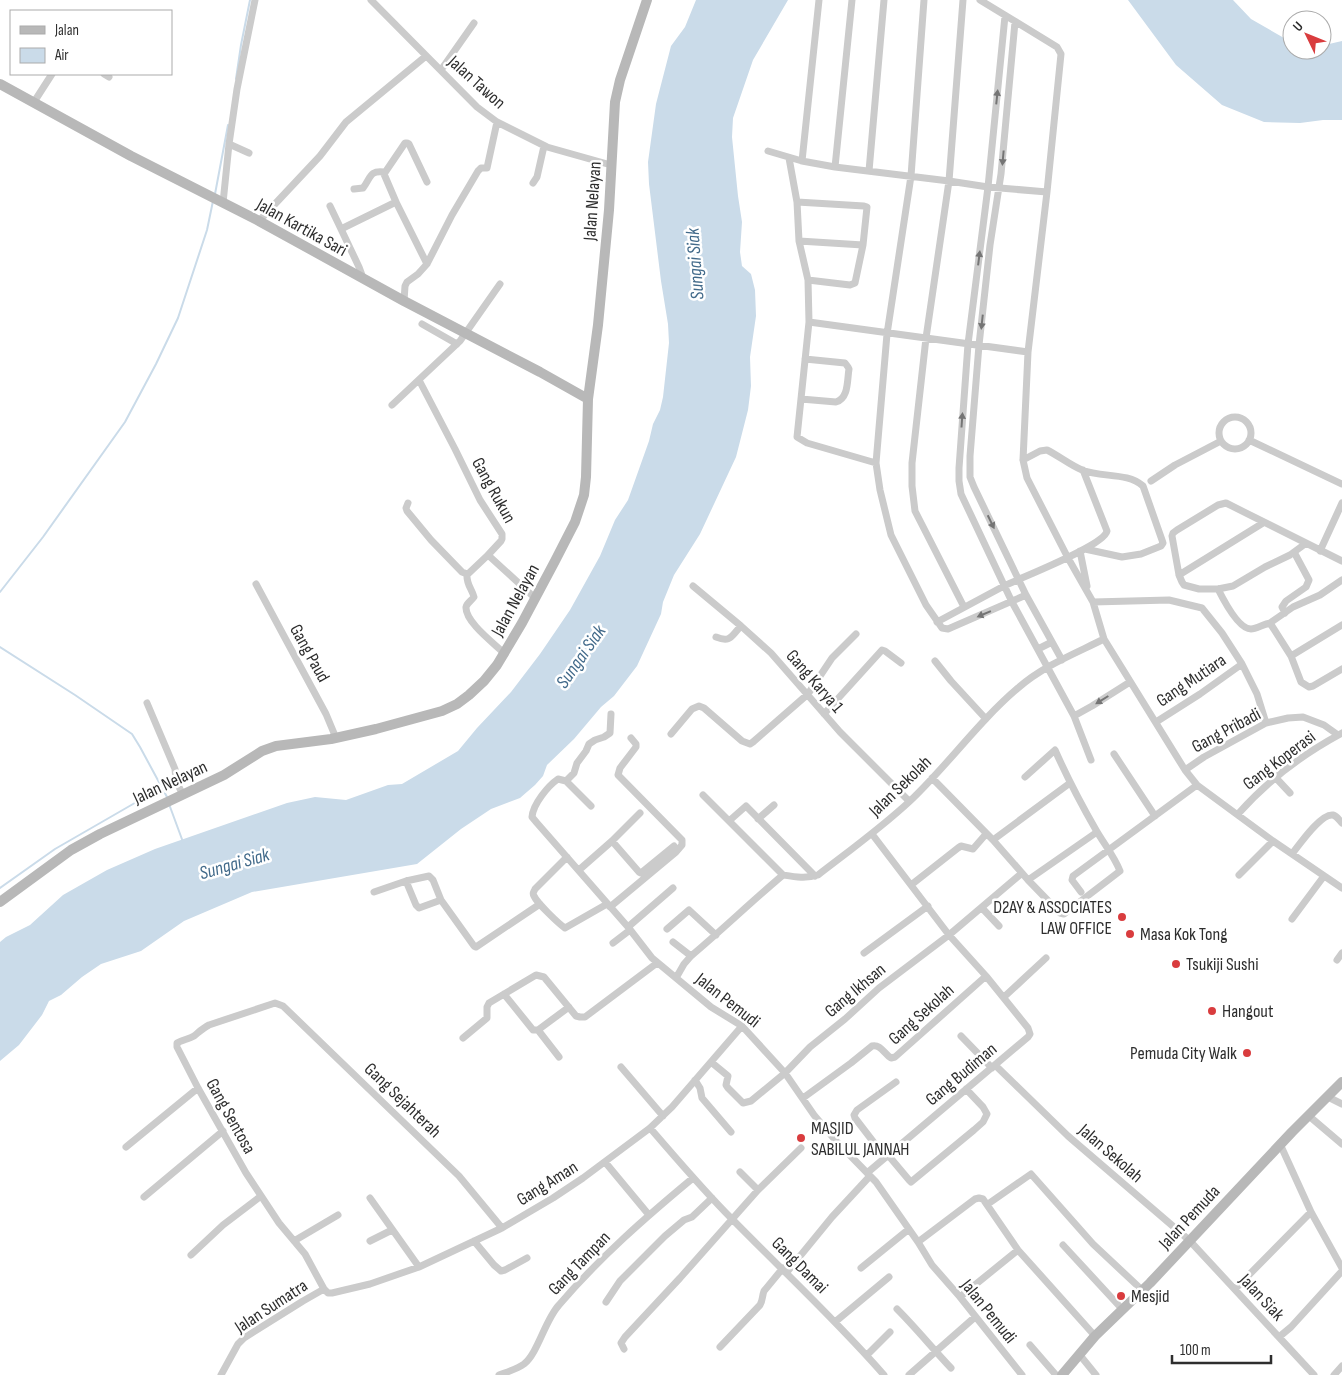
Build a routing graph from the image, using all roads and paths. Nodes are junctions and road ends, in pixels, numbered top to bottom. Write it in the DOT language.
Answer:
graph roads {
  1 [pos="255,0"];
  2 [pos="371,0"];
  3 [pos="647,0"];
  4 [pos="819,0"];
  5 [pos="852,0"];
  6 [pos="884,0"];
  7 [pos="924,0"];
  8 [pos="963,0"];
  9 [pos="980,0"];
  10 [pos="1005,16"];
  11 [pos="1015,22"];
  12 [pos="474,23"];
  13 [pos="426,56"];
  14 [pos="441,70"];
  15 [pos="51,75"];
  16 [pos="0,84"];
  17 [pos="34,102"];
  18 [pos="497,122"];
  19 [pos="229,144"];
  20 [pos="544,146"];
  21 [pos="768,152"];
  22 [pos="249,153"];
  23 [pos="789,158"];
  24 [pos="802,161"];
  25 [pos="611,165"];
  26 [pos="835,166"];
  27 [pos="869,171"];
  28 [pos="384,172"];
  29 [pos="911,176"];
  30 [pos="949,181"];
  31 [pos="427,182"];
  32 [pos="533,183"];
  33 [pos="988,187"];
  34 [pos="1000,188"];
  35 [pos="354,189"];
  36 [pos="1047,192"];
  37 [pos="396,202"];
  38 [pos="797,202"];
  39 [pos="223,203"];
  40 [pos="330,206"];
  41 [pos="259,221"];
  42 [pos="341,229"];
  43 [pos="799,240"];
  44 [pos="863,245"];
  45 [pos="427,264"];
  46 [pos="364,278"];
  47 [pos="808,280"];
  48 [pos="500,284"];
  49 [pos="404,301"];
  50 [pos="808,322"];
  51 [pos="422,324"];
  52 [pos="887,334"];
  53 [pos="926,338"];
  54 [pos="462,339"];
  55 [pos="968,344"];
  56 [pos="979,345"];
  57 [pos="1028,352"];
  58 [pos="805,359"];
  59 [pos="419,380"];
  60 [pos="588,399"];
  61 [pos="801,399"];
  62 [pos="392,405"];
  63 [pos="1249,440"];
  64 [pos="1221,441"];
  65 [pos="1023,460"];
  66 [pos="876,464"];
  67 [pos="1083,470"];
  68 [pos="970,478"];
  69 [pos="959,481"];
  70 [pos="1151,481"];
  71 [pos="1342,484"];
  72 [pos="1342,502"];
  73 [pos="408,503"];
  74 [pos="1262,523"];
  75 [pos="1305,544"];
  76 [pos="1082,550"];
  77 [pos="1320,551"];
  78 [pos="1294,552"];
  79 [pos="488,555"];
  80 [pos="1068,558"];
  81 [pos="1342,561"];
  82 [pos="468,574"];
  83 [pos="1178,575"];
  84 [pos="1019,579"];
  85 [pos="1342,580"];
  86 [pos="256,584"];
  87 [pos="1006,585"];
  88 [pos="693,586"];
  89 [pos="1218,589"];
  90 [pos="1088,592"];
  91 [pos="1026,595"];
  92 [pos="535,598"];
  93 [pos="1012,602"];
  94 [pos="1093,602"];
  95 [pos="964,607"];
  96 [pos="1285,613"];
  97 [pos="937,622"];
  98 [pos="1270,623"];
  99 [pos="1342,625"];
  100 [pos="741,626"];
  101 [pos="856,634"];
  102 [pos="716,636"];
  103 [pos="1104,639"];
  104 [pos="1052,642"];
  105 [pos="1038,649"];
  106 [pos="505,654"];
  107 [pos="1290,656"];
  108 [pos="1062,660"];
  109 [pos="935,661"];
  110 [pos="902,663"];
  111 [pos="1242,664"];
  112 [pos="1047,667"];
  113 [pos="1342,669"];
  114 [pos="1130,682"];
  115 [pos="808,694"];
  116 [pos="147,703"];
  117 [pos="611,714"];
  118 [pos="824,714"];
  119 [pos="1074,716"];
  120 [pos="986,718"];
  121 [pos="1156,722"];
  122 [pos="1266,723"];
  123 [pos="671,734"];
  124 [pos="1340,734"];
  125 [pos="336,738"];
  126 [pos="631,738"];
  127 [pos="1114,754"];
  128 [pos="1091,760"];
  129 [pos="1185,770"];
  130 [pos="1025,777"];
  131 [pos="932,778"];
  132 [pos="1276,778"];
  133 [pos="566,781"];
  134 [pos="1070,783"];
  135 [pos="1196,785"];
  136 [pos="1290,793"];
  137 [pos="703,795"];
  138 [pos="179,796"];
  139 [pos="910,801"];
  140 [pos="774,805"];
  141 [pos="591,806"];
  142 [pos="640,813"];
  143 [pos="1238,814"];
  144 [pos="1155,816"];
  145 [pos="758,819"];
  146 [pos="729,821"];
  147 [pos="1342,822"];
  148 [pos="1097,832"];
  149 [pos="872,834"];
  150 [pos="986,834"];
  151 [pos="993,840"];
  152 [pos="612,841"];
  153 [pos="1273,841"];
  154 [pos="674,846"];
  155 [pos="1109,850"];
  156 [pos="1292,854"];
  157 [pos="567,857"];
  158 [pos="579,870"];
  159 [pos="1022,873"];
  160 [pos="783,874"];
  161 [pos="1239,875"];
  162 [pos="815,876"];
  163 [pos="1324,876"];
  164 [pos="1028,880"];
  165 [pos="406,881"];
  166 [pos="911,885"];
  167 [pos="673,888"];
  168 [pos="1342,888"];
  169 [pos="374,892"];
  170 [pos="1081,892"];
  171 [pos="441,900"];
  172 [pos="0,902"];
  173 [pos="540,904"];
  174 [pos="609,905"];
  175 [pos="928,906"];
  176 [pos="982,908"];
  177 [pos="1292,918"];
  178 [pos="999,926"];
  179 [pos="629,928"];
  180 [pos="667,929"];
  181 [pos="716,935"];
  182 [pos="949,935"];
  183 [pos="673,942"];
  184 [pos="612,943"];
  185 [pos="864,953"];
  186 [pos="1342,953"];
  187 [pos="690,956"];
  188 [pos="1046,958"];
  189 [pos="1337,960"];
  190 [pos="657,963"];
  191 [pos="986,976"];
  192 [pos="676,978"];
  193 [pos="504,994"];
  194 [pos="1004,997"];
  195 [pos="275,1003"];
  196 [pos="569,1007"];
  197 [pos="742,1026"];
  198 [pos="538,1030"];
  199 [pos="961,1036"];
  200 [pos="1028,1037"];
  201 [pos="463,1038"];
  202 [pos="559,1057"];
  203 [pos="711,1062"];
  204 [pos="993,1066"];
  205 [pos="621,1067"];
  206 [pos="785,1073"];
  207 [pos="694,1080"];
  208 [pos="896,1082"];
  209 [pos="1342,1082"];
  210 [pos="198,1088"];
  211 [pos="966,1089"];
  212 [pos="1328,1097"];
  213 [pos="803,1098"];
  214 [pos="1342,1104"];
  215 [pos="663,1116"];
  216 [pos="1309,1116"];
  217 [pos="650,1128"];
  218 [pos="223,1131"];
  219 [pos="731,1132"];
  220 [pos="1280,1144"];
  221 [pos="1342,1144"];
  222 [pos="126,1147"];
  223 [pos="801,1148"];
  224 [pos="886,1156"];
  225 [pos="604,1162"];
  226 [pos="740,1172"];
  227 [pos="869,1174"];
  228 [pos="693,1178"];
  229 [pos="758,1190"];
  230 [pos="260,1196"];
  231 [pos="144,1197"];
  232 [pos="370,1198"];
  233 [pos="712,1198"];
  234 [pos="988,1204"];
  235 [pos="1311,1212"];
  236 [pos="338,1215"];
  237 [pos="649,1215"];
  238 [pos="732,1219"];
  239 [pos="502,1228"];
  240 [pos="392,1230"];
  241 [pos="909,1230"];
  242 [pos="1189,1240"];
  243 [pos="294,1241"];
  244 [pos="370,1241"];
  245 [pos="474,1241"];
  246 [pos="918,1242"];
  247 [pos="1063,1244"];
  248 [pos="1018,1250"];
  249 [pos="191,1255"];
  250 [pos="527,1258"];
  251 [pos="419,1267"];
  252 [pos="861,1268"];
  253 [pos="785,1270"];
  254 [pos="1342,1270"];
  255 [pos="889,1277"];
  256 [pos="324,1289"];
  257 [pos="1235,1289"];
  258 [pos="1142,1290"];
  259 [pos="960,1297"];
  260 [pos="606,1302"];
  261 [pos="897,1309"];
  262 [pos="1122,1309"];
  263 [pos="975,1317"];
  264 [pos="835,1322"];
  265 [pos="890,1332"];
  266 [pos="1094,1336"];
  267 [pos="1279,1337"];
  268 [pos="1030,1344"];
  269 [pos="720,1347"];
  270 [pos="624,1349"];
  271 [pos="936,1352"];
  272 [pos="1079,1354"];
  273 [pos="866,1355"];
  274 [pos="1342,1366"];
  275 [pos="951,1368"];
  276 [pos="1066,1373"];
  277 [pos="221,1375"];
  278 [pos="499,1375"];
  279 [pos="884,1375"];
  280 [pos="910,1375"];
  281 [pos="1022,1375"];
  282 [pos="1056,1375"];
  283 [pos="1096,1375"];
  284 [pos="1314,1375"];
  285 [pos="1334,1375"];
  1 -- 19 [label="street"];
  2 -- 13 [label="street, Jalan Tawon"];
  3 -- 25 [label="main road, Jalan Nelayan"];
  4 -- 24 [label="street"];
  5 -- 26 [label="street"];
  6 -- 27 [label="street"];
  7 -- 29 [label="street"];
  8 -- 30 [label="street"];
  9 -- 10 [label="street"];
  10 -- 11 [label="street"];
  33 -- 10 [label="street, one-way"];
  11 -- 34 [label="street, one-way"];
  11 -- 36 [label="street"];
  12 -- 14 [label="street"];
  13 -- 14 [label="street, Jalan Tawon"];
  13 -- 41 [label="street"];
  14 -- 18 [label="street, Jalan Tawon"];
  15 -- 17 [label="street"];
  16 -- 17 [label="main road, Jalan Kartika Sari"];
  17 -- 39 [label="main road, Jalan Kartika Sari"];
  18 -- 20 [label="street, Jalan Tawon"];
  18 -- 45 [label="street"];
  19 -- 22 [label="street"];
  19 -- 39 [label="street"];
  20 -- 25 [label="street, Jalan Tawon"];
  20 -- 32 [label="street"];
  21 -- 23 [label="street"];
  23 -- 24 [label="street"];
  23 -- 38 [label="street"];
  24 -- 26 [label="street"];
  25 -- 60 [label="main road, Jalan Nelayan"];
  26 -- 27 [label="street"];
  27 -- 29 [label="street"];
  28 -- 31 [label="street"];
  28 -- 35 [label="street"];
  28 -- 37 [label="street"];
  29 -- 30 [label="street"];
  29 -- 52 [label="street"];
  30 -- 33 [label="street"];
  30 -- 53 [label="street"];
  33 -- 34 [label="street"];
  55 -- 33 [label="street, one-way"];
  34 -- 36 [label="street"];
  34 -- 56 [label="street, one-way"];
  36 -- 57 [label="street"];
  37 -- 42 [label="street"];
  37 -- 45 [label="street"];
  38 -- 43 [label="street"];
  38 -- 44 [label="street"];
  39 -- 41 [label="main road, Jalan Kartika Sari"];
  40 -- 42 [label="street"];
  41 -- 46 [label="main road, Jalan Kartika Sari"];
  42 -- 46 [label="street"];
  43 -- 44 [label="street"];
  43 -- 47 [label="street"];
  44 -- 47 [label="street"];
  45 -- 49 [label="street"];
  46 -- 49 [label="main road, Jalan Kartika Sari"];
  47 -- 50 [label="street"];
  48 -- 54 [label="street"];
  49 -- 54 [label="main road, Jalan Kartika Sari"];
  50 -- 52 [label="street"];
  50 -- 58 [label="street"];
  51 -- 54 [label="street"];
  52 -- 53 [label="street"];
  52 -- 66 [label="street"];
  53 -- 55 [label="street"];
  53 -- 95 [label="street"];
  54 -- 59 [label="street"];
  54 -- 60 [label="main road, Jalan Kartika Sari"];
  55 -- 56 [label="street"];
  69 -- 55 [label="street, one-way"];
  56 -- 57 [label="street"];
  56 -- 68 [label="street"];
  57 -- 65 [label="street"];
  58 -- 61 [label="street"];
  58 -- 61 [label="street"];
  59 -- 62 [label="street"];
  59 -- 79 [label="street, Gang Rukun"];
  60 -- 92 [label="main road, Jalan Nelayan"];
  61 -- 66 [label="street"];
  63 -- 64 [label="street"];
  63 -- 64 [label="street"];
  63 -- 71 [label="street"];
  64 -- 70 [label="street"];
  65 -- 67 [label="street"];
  65 -- 80 [label="street"];
  66 -- 97 [label="street"];
  67 -- 76 [label="street"];
  67 -- 76 [label="street"];
  68 -- 69 [label="street"];
  68 -- 84 [label="street, one-way"];
  69 -- 87 [label="street"];
  72 -- 77 [label="street"];
  73 -- 82 [label="street"];
  74 -- 75 [label="street"];
  74 -- 83 [label="street"];
  74 -- 83 [label="street"];
  75 -- 77 [label="street"];
  75 -- 78 [label="street"];
  76 -- 80 [label="street"];
  76 -- 90 [label="street"];
  77 -- 81 [label="street"];
  78 -- 89 [label="street"];
  78 -- 96 [label="street"];
  79 -- 82 [label="street"];
  79 -- 92 [label="street"];
  80 -- 84 [label="street"];
  80 -- 90 [label="street"];
  82 -- 106 [label="street"];
  83 -- 89 [label="street"];
  84 -- 87 [label="street"];
  84 -- 91 [label="street"];
  85 -- 96 [label="street"];
  86 -- 125 [label="street, Gang Paud"];
  87 -- 93 [label="street"];
  87 -- 95 [label="street"];
  88 -- 100 [label="street, Gang Karya 1"];
  89 -- 98 [label="street"];
  90 -- 94 [label="street"];
  91 -- 93 [label="street"];
  91 -- 104 [label="street"];
  92 -- 106 [label="main road, Jalan Nelayan"];
  93 -- 97 [label="street, one-way"];
  93 -- 105 [label="street"];
  94 -- 103 [label="street"];
  94 -- 111 [label="street"];
  95 -- 97 [label="street"];
  96 -- 98 [label="street"];
  98 -- 107 [label="street"];
  99 -- 107 [label="street"];
  100 -- 102 [label="street"];
  100 -- 115 [label="street, Gang Karya 1"];
  101 -- 115 [label="street"];
  103 -- 108 [label="street, Jalan Sekolah"];
  103 -- 114 [label="street"];
  104 -- 105 [label="street"];
  104 -- 108 [label="street"];
  105 -- 112 [label="street"];
  106 -- 125 [label="main road, Jalan Nelayan"];
  107 -- 113 [label="street"];
  108 -- 112 [label="street, Jalan Sekolah"];
  109 -- 120 [label="street"];
  110 -- 118 [label="street"];
  111 -- 121 [label="street, Gang Mutiara"];
  111 -- 122 [label="street"];
  112 -- 119 [label="street"];
  112 -- 120 [label="street, Jalan Sekolah"];
  114 -- 119 [label="street, one-way"];
  114 -- 121 [label="street"];
  115 -- 118 [label="street, Gang Karya 1"];
  115 -- 123 [label="street"];
  116 -- 138 [label="street"];
  117 -- 133 [label="street"];
  118 -- 139 [label="street, Gang Karya 1"];
  119 -- 128 [label="street"];
  120 -- 131 [label="street, Jalan Sekolah"];
  121 -- 129 [label="street"];
  122 -- 124 [label="street, Gang Pribadi"];
  122 -- 129 [label="street, Gang Pribadi"];
  124 -- 132 [label="street, Gang Koperasi"];
  125 -- 138 [label="main road, Jalan Nelayan"];
  126 -- 174 [label="street"];
  127 -- 144 [label="street"];
  129 -- 135 [label="street"];
  130 -- 134 [label="street"];
  131 -- 139 [label="street, Jalan Sekolah"];
  131 -- 150 [label="street"];
  132 -- 136 [label="street"];
  132 -- 143 [label="street, Gang Koperasi"];
  133 -- 141 [label="street"];
  133 -- 157 [label="street, Jalan Pemudi"];
  134 -- 148 [label="street"];
  134 -- 151 [label="street"];
  135 -- 143 [label="street"];
  135 -- 144 [label="street"];
  137 -- 146 [label="street"];
  138 -- 172 [label="main road, Jalan Nelayan"];
  139 -- 149 [label="street, Jalan Sekolah"];
  140 -- 145 [label="street"];
  142 -- 152 [label="street"];
  143 -- 153 [label="street"];
  144 -- 155 [label="street"];
  145 -- 146 [label="street"];
  145 -- 162 [label="street"];
  146 -- 160 [label="street"];
  147 -- 156 [label="street"];
  148 -- 155 [label="street"];
  148 -- 164 [label="street"];
  149 -- 162 [label="street"];
  149 -- 166 [label="street, Jalan Sekolah"];
  150 -- 151 [label="street"];
  150 -- 166 [label="street"];
  151 -- 159 [label="street"];
  152 -- 154 [label="street"];
  152 -- 158 [label="street"];
  153 -- 156 [label="street"];
  153 -- 161 [label="street"];
  155 -- 164 [label="street"];
  155 -- 170 [label="street"];
  156 -- 163 [label="street"];
  157 -- 158 [label="street, Jalan Pemudi"];
  157 -- 173 [label="street"];
  158 -- 174 [label="street, Jalan Pemudi"];
  159 -- 164 [label="street"];
  159 -- 176 [label="street, Gang Ikhsan"];
  160 -- 162 [label="street"];
  160 -- 181 [label="street"];
  163 -- 168 [label="street"];
  163 -- 177 [label="street"];
  165 -- 169 [label="street"];
  165 -- 171 [label="street"];
  165 -- 171 [label="street"];
  166 -- 175 [label="street, Jalan Sekolah"];
  167 -- 179 [label="street"];
  171 -- 173 [label="street"];
  173 -- 174 [label="street"];
  174 -- 179 [label="street, Jalan Pemudi"];
  175 -- 182 [label="street, Jalan Sekolah"];
  175 -- 185 [label="street"];
  176 -- 178 [label="street"];
  176 -- 182 [label="street, Gang Ikhsan"];
  179 -- 184 [label="street"];
  179 -- 190 [label="street, Jalan Pemudi"];
  180 -- 181 [label="street"];
  181 -- 187 [label="street"];
  182 -- 191 [label="street, Jalan Sekolah"];
  182 -- 206 [label="street, Gang Ikhsan"];
  183 -- 187 [label="street"];
  186 -- 189 [label="street"];
  187 -- 192 [label="street"];
  188 -- 194 [label="street"];
  190 -- 192 [label="street, Jalan Pemudi"];
  190 -- 196 [label="street"];
  191 -- 194 [label="street, Jalan Sekolah"];
  191 -- 213 [label="street, Gang Sekolah"];
  192 -- 197 [label="street, Jalan Pemudi"];
  193 -- 196 [label="street"];
  193 -- 198 [label="street"];
  193 -- 201 [label="street"];
  194 -- 200 [label="street, Jalan Sekolah"];
  195 -- 210 [label="street, Gang Sentosa"];
  195 -- 239 [label="street, Gang Sejahterah"];
  196 -- 198 [label="street"];
  197 -- 203 [label="street, Gang Aman"];
  197 -- 206 [label="street, Jalan Pemudi"];
  198 -- 202 [label="street"];
  199 -- 204 [label="street, Jalan Sekolah"];
  200 -- 204 [label="street, Gang Budiman"];
  203 -- 206 [label="street, Gang Ikhsan"];
  203 -- 207 [label="street, Gang Aman"];
  204 -- 211 [label="street, Gang Budiman"];
  204 -- 242 [label="street, Jalan Sekolah"];
  205 -- 215 [label="street"];
  206 -- 213 [label="street, Jalan Pemudi"];
  207 -- 215 [label="street, Gang Aman"];
  207 -- 219 [label="street"];
  208 -- 224 [label="street"];
  209 -- 212 [label="main road, Jalan Pemuda"];
  210 -- 218 [label="street, Gang Sentosa"];
  210 -- 222 [label="street"];
  211 -- 224 [label="street, Gang Budiman"];
  211 -- 224 [label="street"];
  212 -- 214 [label="street"];
  212 -- 216 [label="main road, Jalan Pemuda"];
  213 -- 227 [label="street, Jalan Pemudi"];
  215 -- 217 [label="street, Gang Aman"];
  216 -- 220 [label="main road, Jalan Pemuda"];
  216 -- 221 [label="street"];
  217 -- 225 [label="street, Gang Aman"];
  217 -- 228 [label="street, Gang Damai"];
  218 -- 230 [label="street, Gang Sentosa"];
  218 -- 231 [label="street"];
  220 -- 235 [label="street"];
  220 -- 242 [label="main road, Jalan Pemuda"];
  223 -- 229 [label="street"];
  224 -- 227 [label="street, Gang Budiman"];
  225 -- 237 [label="street"];
  225 -- 239 [label="street, Gang Aman"];
  226 -- 229 [label="street"];
  227 -- 241 [label="street, Jalan Pemudi"];
  227 -- 253 [label="street, Gang Budiman"];
  228 -- 233 [label="street, Gang Damai"];
  228 -- 237 [label="street, Gang Tampan"];
  229 -- 238 [label="street"];
  230 -- 243 [label="street, Gang Sentosa"];
  230 -- 249 [label="street"];
  232 -- 240 [label="street"];
  233 -- 238 [label="street, Gang Damai"];
  233 -- 260 [label="street"];
  234 -- 246 [label="street"];
  234 -- 248 [label="street"];
  234 -- 258 [label="street"];
  235 -- 254 [label="street"];
  235 -- 257 [label="street"];
  236 -- 243 [label="street"];
  237 -- 278 [label="street, Gang Tampan"];
  238 -- 253 [label="street, Gang Damai"];
  238 -- 270 [label="street"];
  239 -- 245 [label="street, Gang Aman"];
  240 -- 244 [label="street"];
  240 -- 251 [label="street"];
  241 -- 246 [label="street, Jalan Pemudi"];
  241 -- 252 [label="street"];
  242 -- 257 [label="street, Jalan Siak"];
  242 -- 258 [label="main road, Jalan Pemuda"];
  243 -- 256 [label="street, Gang Sentosa"];
  245 -- 250 [label="street"];
  245 -- 251 [label="street, Gang Aman"];
  246 -- 259 [label="street, Jalan Pemudi"];
  247 -- 262 [label="street"];
  248 -- 259 [label="street"];
  248 -- 266 [label="street"];
  251 -- 256 [label="street, Gang Aman"];
  253 -- 264 [label="street, Gang Damai"];
  253 -- 269 [label="street, Gang Budiman"];
  254 -- 267 [label="street"];
  255 -- 264 [label="street"];
  256 -- 277 [label="street, Jalan Sumatra"];
  257 -- 267 [label="street, Jalan Siak"];
  258 -- 262 [label="main road, Jalan Pemuda"];
  259 -- 263 [label="street, Jalan Pemudi"];
  261 -- 271 [label="street"];
  262 -- 266 [label="main road, Jalan Pemuda"];
  263 -- 271 [label="street"];
  263 -- 281 [label="street, Jalan Pemudi"];
  264 -- 273 [label="street, Gang Damai"];
  265 -- 273 [label="street"];
  266 -- 272 [label="main road, Jalan Pemuda"];
  267 -- 284 [label="street, Jalan Siak"];
  268 -- 282 [label="street"];
  271 -- 275 [label="street"];
  271 -- 280 [label="street"];
  272 -- 276 [label="main road, Jalan Pemuda"];
  272 -- 283 [label="street"];
  273 -- 279 [label="street, Gang Damai"];
  274 -- 285 [label="street"];
}
